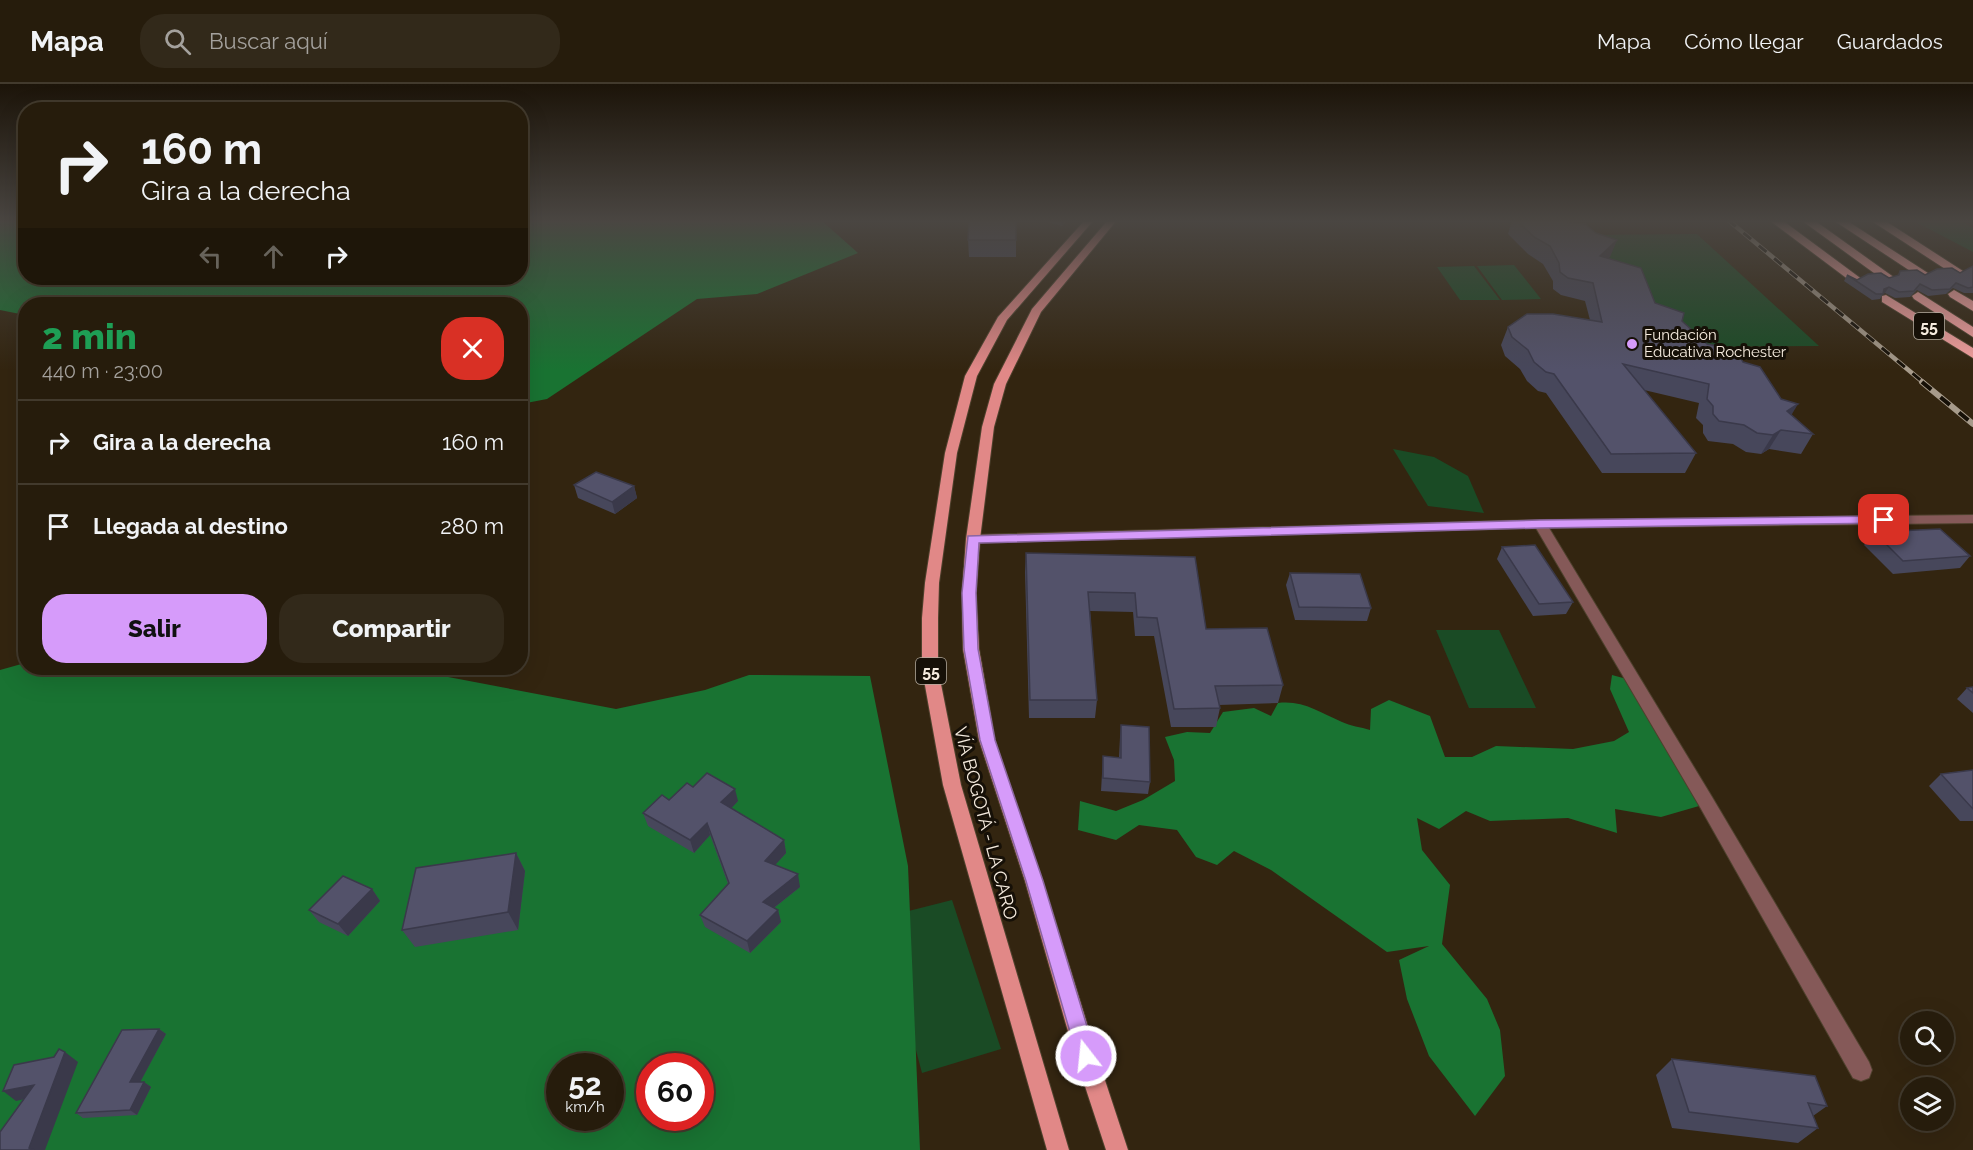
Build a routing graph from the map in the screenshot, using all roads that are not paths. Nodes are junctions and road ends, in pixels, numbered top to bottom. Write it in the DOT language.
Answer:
graph roads {
  1 [pos="1046,270"];
  2 [pos="1071,270"];
  3 [pos="1843,270"];
  4 [pos="1877,270"];
  5 [pos="1916,270"];
  6 [pos="1955,270"];
  7 [pos="1960,273"];
  8 [pos="1924,275"];
  9 [pos="1889,278"];
  10 [pos="1857,280"];
  11 [pos="1954,294"];
  12 [pos="1917,297"];
  13 [pos="1886,299"];
  14 [pos="1973,307"];
  15 [pos="1973,333"];
  16 [pos="1973,354"];
  17 [pos="1973,519"];
  18 [pos="1540,524"];
  19 [pos="973,539"];
  20 [pos="1861,1070"];
  21 [pos="1058,1150"];
  22 [pos="1117,1150"];
  1 -- 21 [label="main road, VÍA BOGOTÁ - LA CARO / 55"];
  2 -- 19 [label="main road, VÍA BOGOTÁ - LA CARO / 55"];
  3 -- 10 [label="highway"];
  4 -- 9 [label="highway"];
  5 -- 8 [label="highway"];
  6 -- 7 [label="highway"];
  11 -- 14 [label="highway, 55"];
  12 -- 15 [label="highway, 55"];
  13 -- 16 [label="highway, 55"];
  17 -- 18 [label="street"];
  18 -- 19 [label="street"];
  18 -- 20 [label="street"];
  19 -- 22 [label="main road, VÍA BOGOTÁ - LA CARO / 55"];
}
